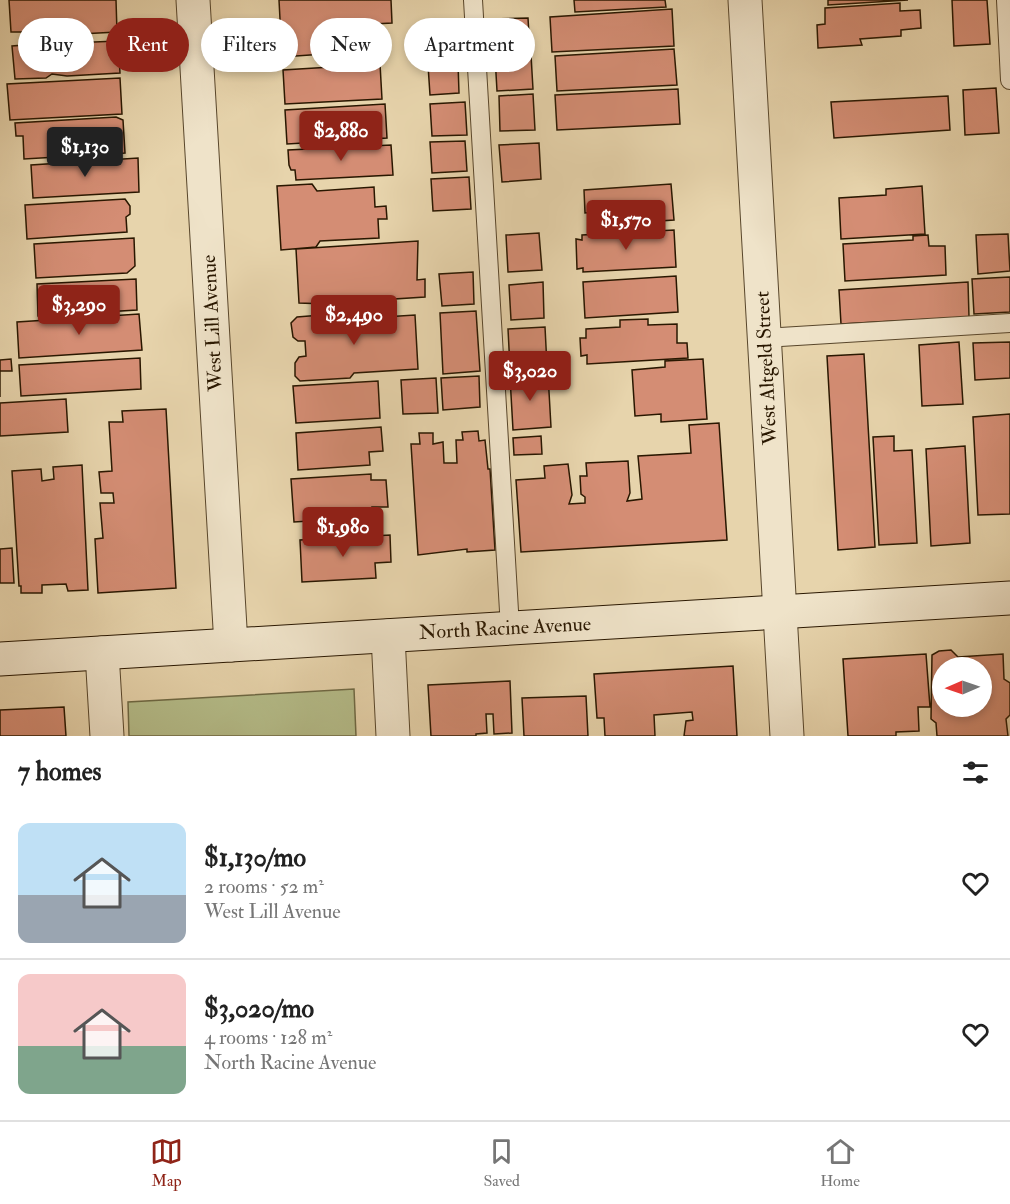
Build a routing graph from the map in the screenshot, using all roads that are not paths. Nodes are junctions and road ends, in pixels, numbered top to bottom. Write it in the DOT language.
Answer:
graph roads {
  1 [pos="193,0"];
  2 [pos="473,0"];
  3 [pos="745,0"];
  4 [pos="1006,0"];
  5 [pos="1010,80"];
  6 [pos="1010,323"];
  7 [pos="764,338"];
  8 [pos="1010,598"];
  9 [pos="779,612"];
  10 [pos="510,628"];
  11 [pos="388,636"];
  12 [pos="231,645"];
  13 [pos="102,653"];
  14 [pos="0,659"];
  15 [pos="107,736"];
  16 [pos="393,736"];
  17 [pos="787,736"];
  1 -- 12 [label="street, West Lill Avenue"];
  2 -- 10 [label="lane"];
  3 -- 7 [label="street, West Altgeld Street"];
  4 -- 5 [label="lane"];
  6 -- 7 [label="lane"];
  7 -- 9 [label="street, West Altgeld Street"];
  8 -- 9 [label="street, North Racine Avenue"];
  9 -- 10 [label="street, North Racine Avenue"];
  9 -- 17 [label="street, West Altgeld Street"];
  10 -- 11 [label="street, North Racine Avenue"];
  11 -- 12 [label="street, North Racine Avenue"];
  11 -- 16 [label="street"];
  12 -- 13 [label="street, North Racine Avenue"];
  13 -- 14 [label="street, North Racine Avenue"];
  13 -- 15 [label="street"];
}
